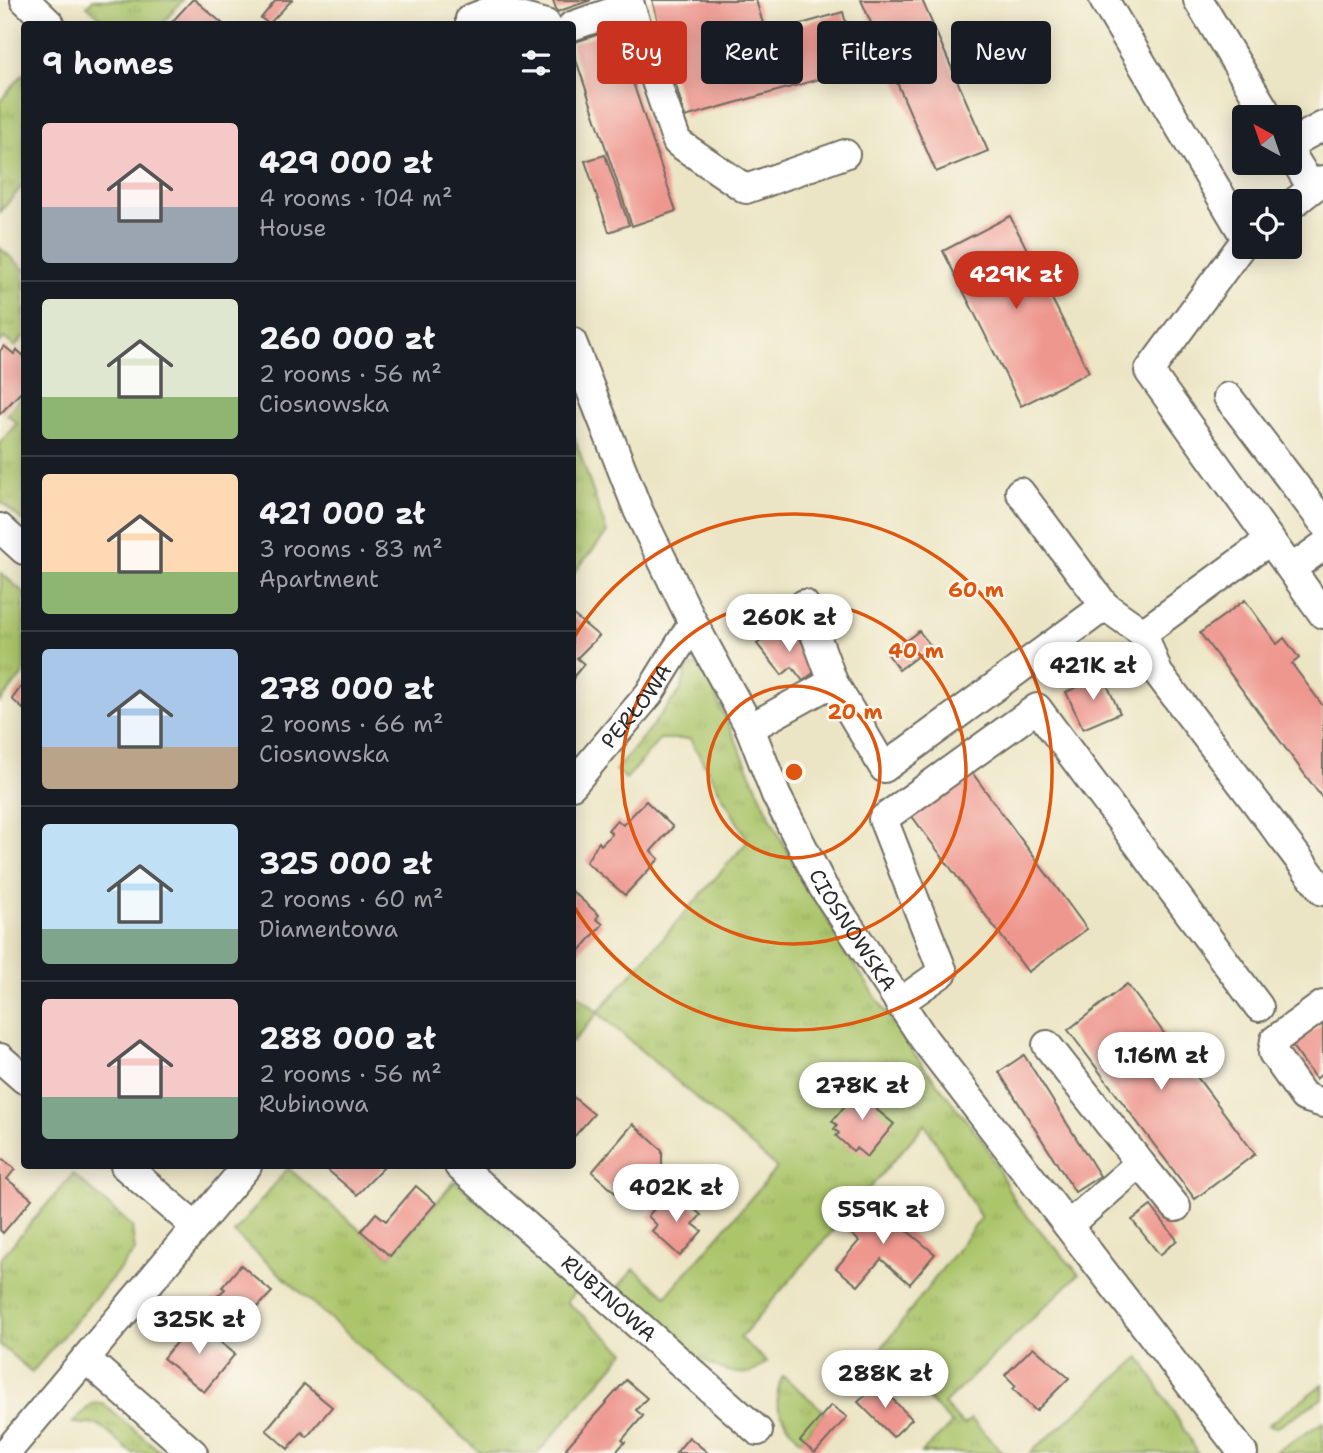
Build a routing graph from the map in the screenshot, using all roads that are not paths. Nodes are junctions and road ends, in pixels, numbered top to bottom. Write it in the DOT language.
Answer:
graph roads {
  1 [pos="25,0"];
  2 [pos="1104,0"];
  3 [pos="1198,0"];
  4 [pos="629,3"];
  5 [pos="468,15"];
  6 [pos="47,21"];
  7 [pos="535,21"];
  8 [pos="576,24"];
  9 [pos="1262,105"];
  10 [pos="1323,126"];
  11 [pos="1302,137"];
  12 [pos="845,153"];
  13 [pos="1302,166"];
  14 [pos="1317,184"];
  15 [pos="1302,196"];
  16 [pos="1232,214"];
  17 [pos="1232,258"];
  18 [pos="576,352"];
  19 [pos="1228,397"];
  20 [pos="1020,492"];
  21 [pos="1323,522"];
  22 [pos="0,528"];
  23 [pos="1270,540"];
  24 [pos="21,547"];
  25 [pos="1323,547"];
  26 [pos="1291,569"];
  27 [pos="804,604"];
  28 [pos="1105,606"];
  29 [pos="1323,614"];
  30 [pos="693,623"];
  31 [pos="1143,634"];
  32 [pos="833,682"];
  33 [pos="750,728"];
  34 [pos="576,780"];
  35 [pos="1323,891"];
  36 [pos="899,1003"];
  37 [pos="1323,1004"];
  38 [pos="1259,1007"];
  39 [pos="1047,1045"];
  40 [pos="0,1058"];
  41 [pos="21,1076"];
  42 [pos="1323,1104"];
  43 [pos="1140,1163"];
  44 [pos="128,1169"];
  45 [pos="244,1169"];
  46 [pos="463,1169"];
  47 [pos="1176,1207"];
  48 [pos="1069,1225"];
  49 [pos="195,1226"];
  50 [pos="86,1359"];
  51 [pos="758,1431"];
  52 [pos="6,1453"];
  53 [pos="193,1453"];
  54 [pos="1243,1453"];
  1 -- 6 [label="street"];
  2 -- 16 [label="street"];
  3 -- 9 [label="street"];
  4 -- 8 [label="street"];
  4 -- 12 [label="street"];
  5 -- 7 [label="street"];
  10 -- 11 [label="street"];
  13 -- 14 [label="street"];
  14 -- 15 [label="street"];
  17 -- 23 [label="street"];
  18 -- 30 [label="street, CIOSNOWSKA"];
  19 -- 21 [label="street"];
  20 -- 28 [label="street"];
  22 -- 24 [label="street"];
  23 -- 26 [label="street"];
  23 -- 31 [label="street"];
  25 -- 26 [label="street"];
  26 -- 29 [label="street"];
  27 -- 32 [label="street"];
  28 -- 31 [label="street"];
  28 -- 32 [label="street"];
  30 -- 33 [label="street, CIOSNOWSKA"];
  30 -- 34 [label="street, PERŁOWA"];
  31 -- 35 [label="street"];
  32 -- 33 [label="street"];
  33 -- 36 [label="street, CIOSNOWSKA"];
  36 -- 38 [label="street"];
  36 -- 48 [label="street, CIOSNOWSKA"];
  37 -- 42 [label="street"];
  39 -- 43 [label="street"];
  40 -- 41 [label="street"];
  43 -- 47 [label="street"];
  43 -- 48 [label="street"];
  44 -- 49 [label="street"];
  45 -- 49 [label="street"];
  46 -- 51 [label="street, RUBINOWA"];
  48 -- 54 [label="street, CIOSNOWSKA"];
  49 -- 50 [label="street"];
  50 -- 52 [label="street"];
  50 -- 53 [label="street"];
}
